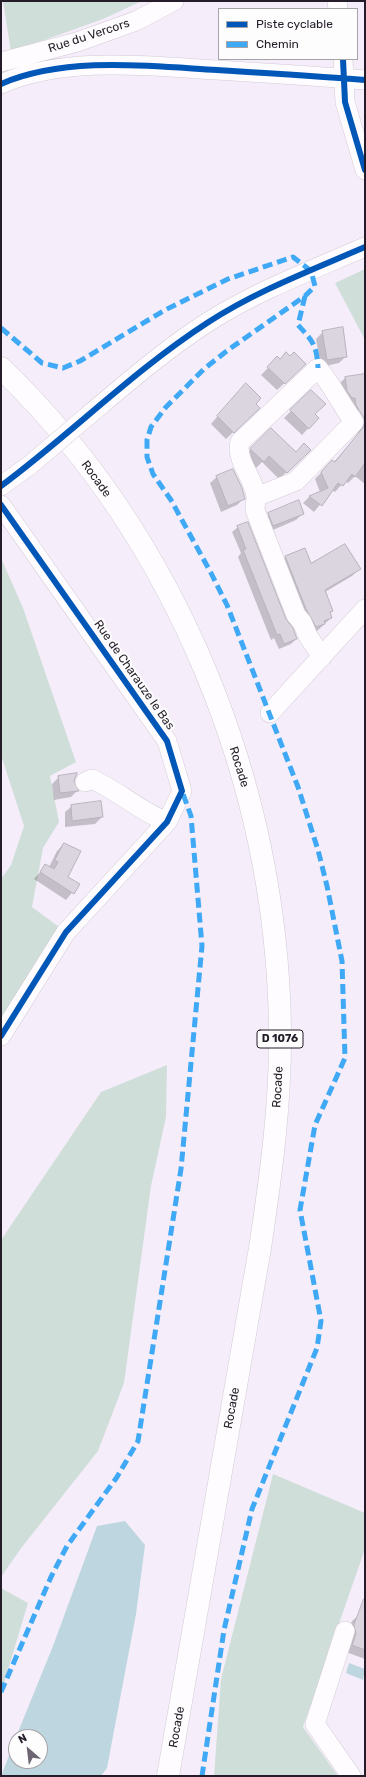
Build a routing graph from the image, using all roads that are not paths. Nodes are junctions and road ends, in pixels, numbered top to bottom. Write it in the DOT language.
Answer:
graph roads {
  1 [pos="174,1"];
  2 [pos="343,60"];
  3 [pos="1,62"];
  4 [pos="343,78"];
  5 [pos="365,80"];
  6 [pos="1,84"];
  7 [pos="365,170"];
  8 [pos="365,247"];
  9 [pos="1,368"];
  10 [pos="1,486"];
  11 [pos="256,497"];
  12 [pos="1,505"];
  13 [pos="365,609"];
  14 [pos="322,656"];
  15 [pos="270,713"];
  16 [pos="85,782"];
  17 [pos="167,822"];
  18 [pos="1,1036"];
  19 [pos="345,1631"];
  20 [pos="168,1776"];
  21 [pos="351,1776"];
  1 -- 3 [label="street, Rue du Vercors"];
  2 -- 4 [label="street"];
  4 -- 5 [label="street"];
  4 -- 6 [label="street"];
  4 -- 7 [label="street"];
  8 -- 10 [label="street, bridge"];
  9 -- 20 [label="main road, Rocade / D 1076"];
  11 -- 11 [label="street"];
  11 -- 14 [label="street"];
  12 -- 17 [label="street, Rue de Charauze le Bas"];
  13 -- 14 [label="street"];
  14 -- 15 [label="street"];
  16 -- 17 [label="street"];
  17 -- 18 [label="street, Rue de Charauze le Bas"];
  19 -- 21 [label="street"];
}
